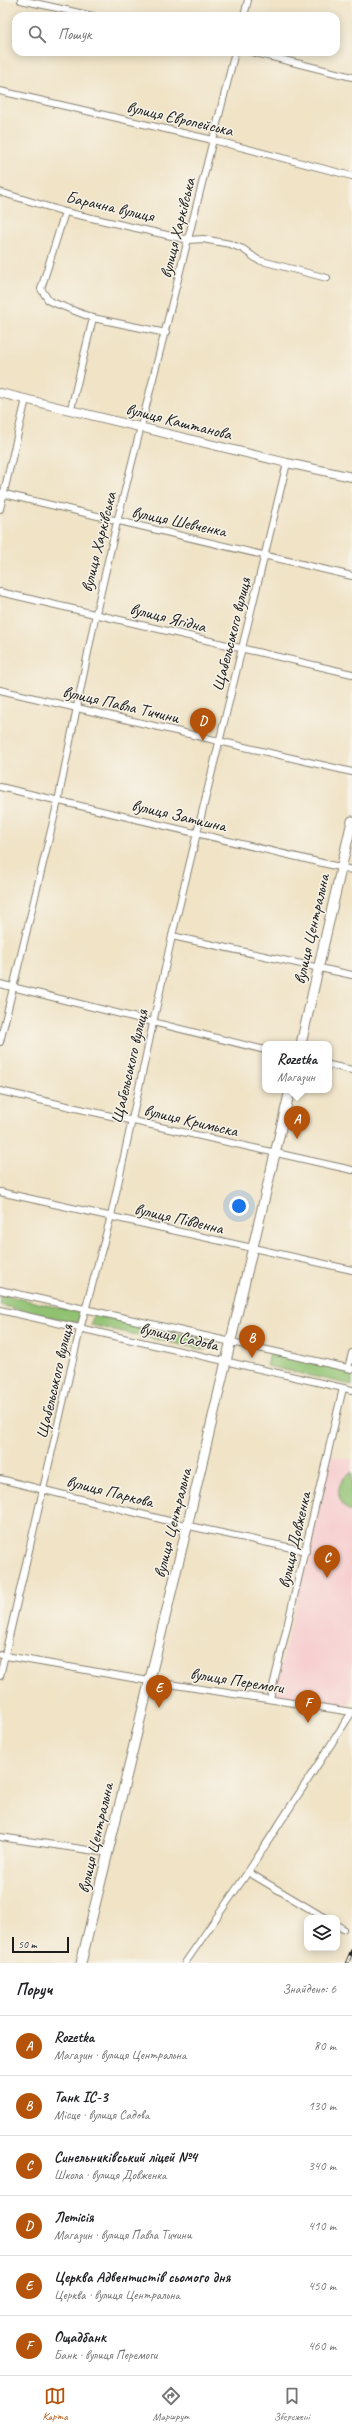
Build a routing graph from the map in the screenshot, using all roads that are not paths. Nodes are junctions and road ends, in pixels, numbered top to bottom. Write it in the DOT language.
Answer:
graph roads {
  1 [pos="21,0"];
  2 [pos="248,0"];
  3 [pos="75,12"];
  4 [pos="245,12"];
  5 [pos="234,56"];
  6 [pos="268,56"];
  7 [pos="352,77"];
  8 [pos="0,91"];
  9 [pos="213,140"];
  10 [pos="352,176"];
  11 [pos="0,192"];
  12 [pos="65,212"];
  13 [pos="189,240"];
  14 [pos="327,278"];
  15 [pos="93,318"];
  16 [pos="166,333"];
  17 [pos="0,393"];
  18 [pos="26,398"];
  19 [pos="71,409"];
  20 [pos="142,428"];
  21 [pos="287,463"];
  22 [pos="352,477"];
  23 [pos="2,493"];
  24 [pos="0,509"];
  25 [pos="117,522"];
  26 [pos="265,554"];
  27 [pos="352,576"];
  28 [pos="0,592"];
  29 [pos="96,613"];
  30 [pos="241,649"];
  31 [pos="352,674"];
  32 [pos="0,690"];
  33 [pos="76,708"];
  34 [pos="220,741"];
  35 [pos="352,772"];
  36 [pos="0,787"];
  37 [pos="58,801"];
  38 [pos="352,821"];
  39 [pos="197,834"];
  40 [pos="342,868"];
  41 [pos="352,870"];
  42 [pos="172,936"];
  43 [pos="319,968"];
  44 [pos="352,975"];
  45 [pos="0,984"];
  46 [pos="14,988"];
  47 [pos="153,1023"];
  48 [pos="302,1041"];
  49 [pos="0,1042"];
  50 [pos="262,1049"];
  51 [pos="332,1066"];
  52 [pos="352,1070"];
  53 [pos="0,1091"];
  54 [pos="289,1093"];
  55 [pos="131,1121"];
  56 [pos="275,1153"];
  57 [pos="352,1170"];
  58 [pos="0,1192"];
  59 [pos="111,1216"];
  60 [pos="253,1250"];
  61 [pos="352,1270"];
  62 [pos="0,1290"];
  63 [pos="85,1309"];
  64 [pos="0,1310"];
  65 [pos="80,1329"];
  66 [pos="233,1341"];
  67 [pos="352,1353"];
  68 [pos="226,1361"];
  69 [pos="350,1369"];
  70 [pos="343,1388"];
  71 [pos="352,1390"];
  72 [pos="0,1479"];
  73 [pos="43,1489"];
  74 [pos="189,1526"];
  75 [pos="306,1551"];
  76 [pos="2,1655"];
  77 [pos="0,1676"];
  78 [pos="148,1681"];
  79 [pos="270,1699"];
  80 [pos="352,1712"];
  81 [pos="0,1837"];
  82 [pos="109,1853"];
  83 [pos="248,1872"];
  84 [pos="320,1915"];
  85 [pos="340,1927"];
  86 [pos="343,1929"];
  87 [pos="81,1963"];
  88 [pos="185,1963"];
  1 -- 3 [label="street"];
  2 -- 4 [label="street"];
  5 -- 9 [label="street, вулиця Харківська"];
  6 -- 7 [label="street"];
  8 -- 9 [label="street, вулиця Європейська"];
  9 -- 10 [label="street, вулиця Європейська"];
  9 -- 13 [label="street, вулиця Харківська"];
  11 -- 12 [label="street, Барачна вулиця"];
  12 -- 13 [label="street, Барачна вулиця"];
  12 -- 15 [label="street"];
  13 -- 14 [label="street, Барачна вулиця"];
  13 -- 16 [label="street, вулиця Харківська"];
  15 -- 16 [label="street"];
  15 -- 19 [label="street"];
  16 -- 20 [label="street, вулиця Харківська"];
  17 -- 18 [label="street, вулиця Каштанова"];
  18 -- 19 [label="street, вулиця Каштанова"];
  18 -- 23 [label="street"];
  19 -- 20 [label="street, вулиця Каштанова"];
  20 -- 21 [label="street, вулиця Каштанова"];
  20 -- 25 [label="street, вулиця Харківська"];
  21 -- 22 [label="street, вулиця Каштанова"];
  21 -- 26 [label="street, Щабельського вулиця"];
  23 -- 24 [label="street"];
  23 -- 25 [label="street, вулиця Шевченка"];
  25 -- 26 [label="street, вулиця Шевченка"];
  25 -- 29 [label="street, вулиця Харківська"];
  26 -- 27 [label="street, вулиця Шевченка"];
  26 -- 30 [label="street, Щабельського вулиця"];
  28 -- 29 [label="street, вулиця Ягідна"];
  29 -- 30 [label="street, вулиця Ягідна"];
  29 -- 33 [label="street, вулиця Харківська"];
  30 -- 31 [label="street, вулиця Ягідна"];
  30 -- 34 [label="street, Щабельського вулиця"];
  32 -- 33 [label="street, вулиця Павла Тичини"];
  33 -- 34 [label="street, вулиця Павла Тичини"];
  33 -- 37 [label="street, вулиця Харківська"];
  34 -- 35 [label="street, вулиця Павла Тичини"];
  34 -- 39 [label="street, Щабельського вулиця"];
  36 -- 37 [label="street, вулиця Затишна"];
  37 -- 39 [label="street, вулиця Затишна"];
  37 -- 46 [label="street, вулиця Харківська"];
  38 -- 40 [label="main road, вулиця Центральна"];
  39 -- 40 [label="street, вулиця Затишна"];
  39 -- 42 [label="street, Щабельського вулиця"];
  40 -- 41 [label="street, вулиця Затишна"];
  40 -- 43 [label="main road, вулиця Центральна"];
  42 -- 43 [label="street"];
  42 -- 47 [label="street, Щабельського вулиця"];
  43 -- 44 [label="street"];
  43 -- 48 [label="main road, вулиця Центральна"];
  45 -- 46 [label="street"];
  46 -- 47 [label="street"];
  46 -- 49 [label="street, вулиця Харківська"];
  47 -- 50 [label="street"];
  47 -- 55 [label="street, Щабельського вулиця"];
  51 -- 52 [label="street"];
  53 -- 55 [label="street, вулиця Кримьска"];
  54 -- 56 [label="main road, вулиця Центральна"];
  55 -- 56 [label="street, вулиця Кримьска"];
  55 -- 59 [label="street, Щабельського вулиця"];
  56 -- 57 [label="street, вулиця Кримьска"];
  56 -- 60 [label="main road, вулиця Центральна"];
  58 -- 59 [label="street, вулиця Південна"];
  59 -- 60 [label="street, вулиця Південна"];
  59 -- 63 [label="street, Щабельського вулиця"];
  60 -- 61 [label="street, вулиця Південна"];
  60 -- 66 [label="main road, вулиця Центральна"];
  62 -- 63 [label="street, вулиця Садова"];
  63 -- 65 [label="street, Щабельського вулиця"];
  63 -- 66 [label="street, вулиця Садова"];
  64 -- 65 [label="street, вулиця Садова"];
  65 -- 68 [label="street, вулиця Садова"];
  65 -- 73 [label="street, Щабельського вулиця"];
  66 -- 68 [label="main road, вулиця Центральна"];
  66 -- 69 [label="street, вулиця Садова"];
  67 -- 69 [label="street"];
  68 -- 70 [label="street, вулиця Садова"];
  68 -- 74 [label="main road, вулиця Центральна"];
  70 -- 71 [label="street, вулиця Садова"];
  70 -- 75 [label="street, вулиця Довженка"];
  72 -- 73 [label="street, вулиця Паркова"];
  73 -- 74 [label="street, вулиця Паркова"];
  73 -- 76 [label="street, Щабельського вулиця"];
  74 -- 75 [label="street, вулиця Паркова"];
  74 -- 78 [label="main road, вулиця Центральна"];
  75 -- 79 [label="street, вулиця Довженка"];
  76 -- 77 [label="street, Щабельського вулиця"];
  76 -- 78 [label="street, вулиця Перемоги"];
  78 -- 79 [label="street, вулиця Перемоги"];
  78 -- 82 [label="main road, вулиця Центральна"];
  79 -- 80 [label="street, вулиця Перемоги"];
  80 -- 83 [label="street"];
  81 -- 82 [label="street"];
  82 -- 87 [label="main road, вулиця Центральна"];
  83 -- 84 [label="street"];
  83 -- 88 [label="street"];
  85 -- 86 [label="street"];
}
